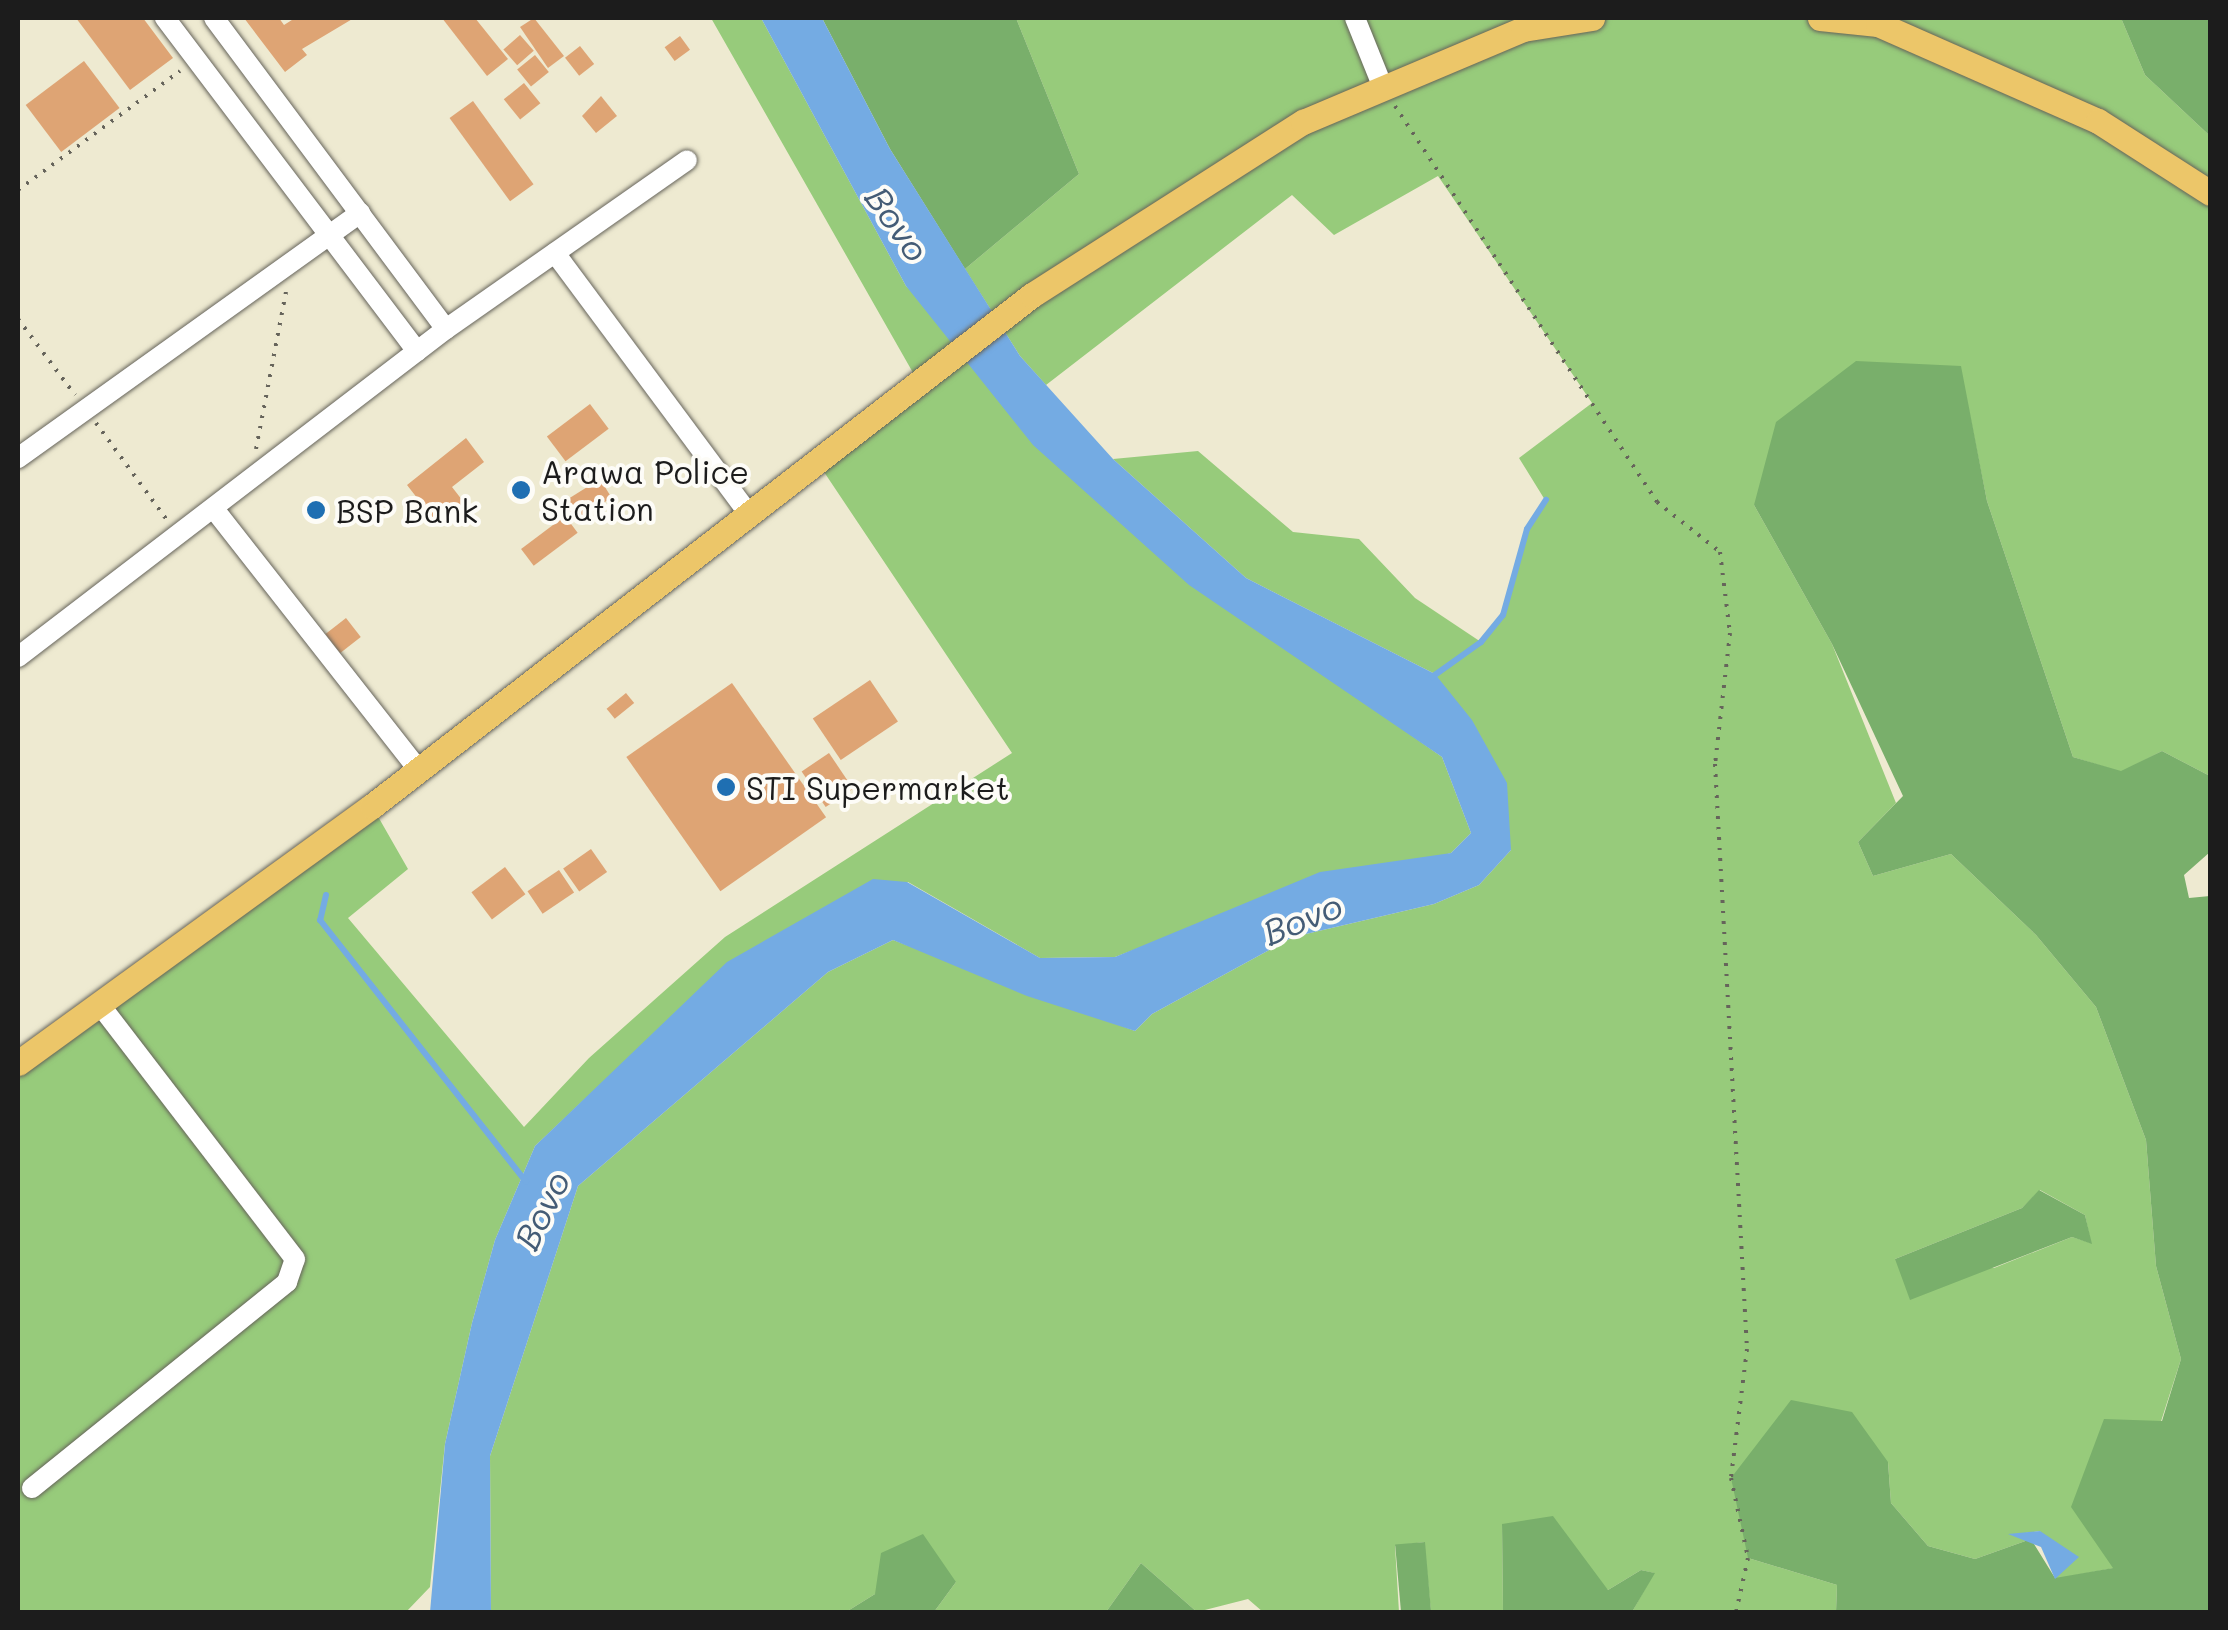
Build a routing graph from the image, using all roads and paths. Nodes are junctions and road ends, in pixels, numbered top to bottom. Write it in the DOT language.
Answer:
graph roads {
  1 [pos="165,18"];
  2 [pos="214,18"];
  3 [pos="1356,18"];
  4 [pos="1592,18"];
  5 [pos="1820,18"];
  6 [pos="196,59"];
  7 [pos="1382,85"];
  8 [pos="688,160"];
  9 [pos="18,190"];
  10 [pos="2210,193"];
  11 [pos="360,213"];
  12 [pos="330,235"];
  13 [pos="555,253"];
  14 [pos="292,262"];
  15 [pos="18,320"];
  16 [pos="446,329"];
  17 [pos="418,351"];
  18 [pos="86,410"];
  19 [pos="18,458"];
  20 [pos="250,482"];
  21 [pos="214,510"];
  22 [pos="748,514"];
  23 [pos="178,536"];
  24 [pos="18,657"];
  25 [pos="419,770"];
  26 [pos="100,1004"];
  27 [pos="18,1063"];
  28 [pos="32,1488"];
  29 [pos="1736,1612"];
  1 -- 6 [label="street"];
  2 -- 11 [label="street"];
  3 -- 7 [label="street"];
  4 -- 7 [label="main road"];
  5 -- 10 [label="main road"];
  6 -- 9 [label="path"];
  6 -- 12 [label="street"];
  7 -- 22 [label="main road"];
  7 -- 29 [label="path"];
  8 -- 13 [label="street"];
  11 -- 12 [label="street"];
  11 -- 16 [label="street"];
  12 -- 14 [label="street"];
  12 -- 17 [label="street"];
  13 -- 16 [label="street"];
  13 -- 22 [label="street"];
  14 -- 18 [label="street"];
  14 -- 20 [label="path"];
  15 -- 18 [label="path"];
  16 -- 17 [label="street"];
  17 -- 20 [label="street"];
  18 -- 19 [label="street"];
  18 -- 23 [label="path"];
  20 -- 21 [label="street"];
  21 -- 23 [label="street"];
  21 -- 25 [label="street"];
  22 -- 25 [label="main road"];
  23 -- 24 [label="street"];
  25 -- 26 [label="main road"];
  26 -- 27 [label="main road"];
  26 -- 28 [label="street"];
}
